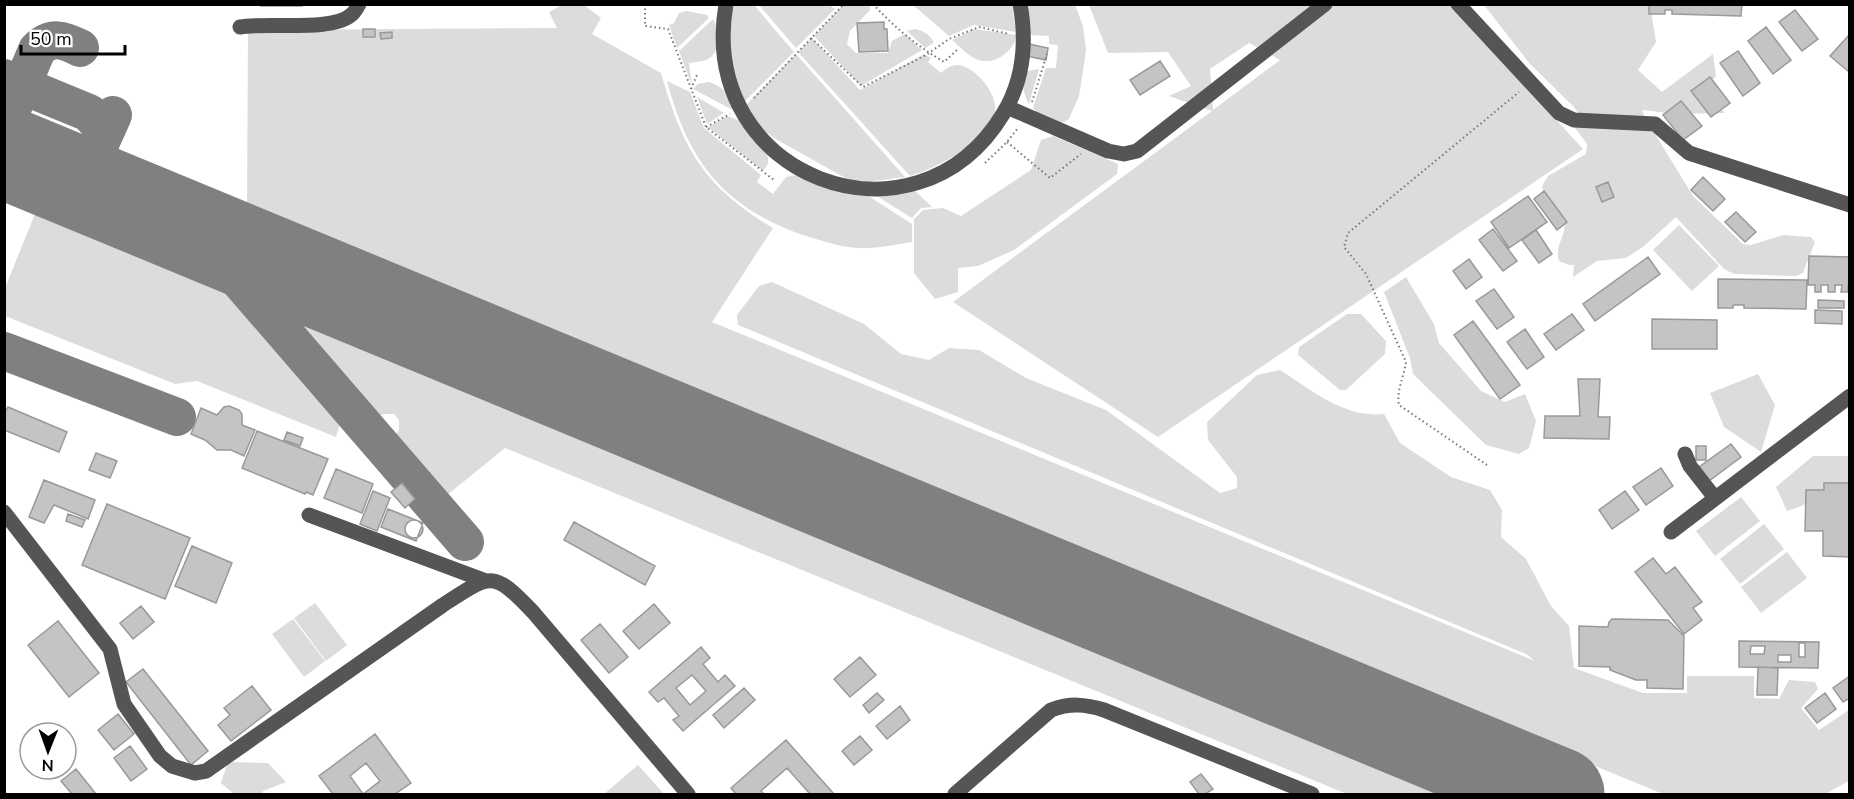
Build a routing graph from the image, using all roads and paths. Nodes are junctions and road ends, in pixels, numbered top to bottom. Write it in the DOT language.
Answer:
graph roads {
  1 [pos="359,4"];
  2 [pos="645,4"];
  3 [pos="726,4"];
  4 [pos="844,4"];
  5 [pos="873,4"];
  6 [pos="1020,4"];
  7 [pos="1325,4"];
  8 [pos="1458,4"];
  9 [pos="240,27"];
  10 [pos="1024,37"];
  11 [pos="811,38"];
  12 [pos="959,48"];
  13 [pos="697,75"];
  14 [pos="1531,83"];
  15 [pos="691,89"];
  16 [pos="1007,107"];
  17 [pos="739,109"];
  18 [pos="706,128"];
  19 [pos="1007,142"];
  20 [pos="1092,144"];
  21 [pos="774,180"];
  22 [pos="1850,205"];
  23 [pos="1850,396"];
  24 [pos="1685,454"];
  25 [pos="1487,465"];
  26 [pos="1715,498"];
  27 [pos="4,512"];
  28 [pos="309,515"];
  29 [pos="1671,532"];
  30 [pos="486,581"];
  31 [pos="688,795"];
  32 [pos="955,795"];
  33 [pos="1312,795"];
  1 -- 9 [label="lane"];
  2 -- 15 [label="path"];
  3 -- 17 [label="lane"];
  4 -- 11 [label="path"];
  5 -- 12 [label="path"];
  6 -- 10 [label="lane"];
  7 -- 20 [label="lane"];
  8 -- 14 [label="lane"];
  10 -- 11 [label="path"];
  10 -- 16 [label="lane"];
  11 -- 17 [label="path"];
  13 -- 15 [label="path"];
  14 -- 22 [label="lane"];
  14 -- 25 [label="path"];
  15 -- 18 [label="path"];
  16 -- 17 [label="lane"];
  16 -- 20 [label="lane"];
  17 -- 18 [label="path"];
  18 -- 21 [label="path"];
  19 -- 20 [label="path"];
  23 -- 26 [label="lane"];
  24 -- 26 [label="lane"];
  26 -- 29 [label="lane"];
  27 -- 30 [label="lane"];
  28 -- 30 [label="lane"];
  30 -- 31 [label="lane"];
  32 -- 33 [label="lane"];
}
